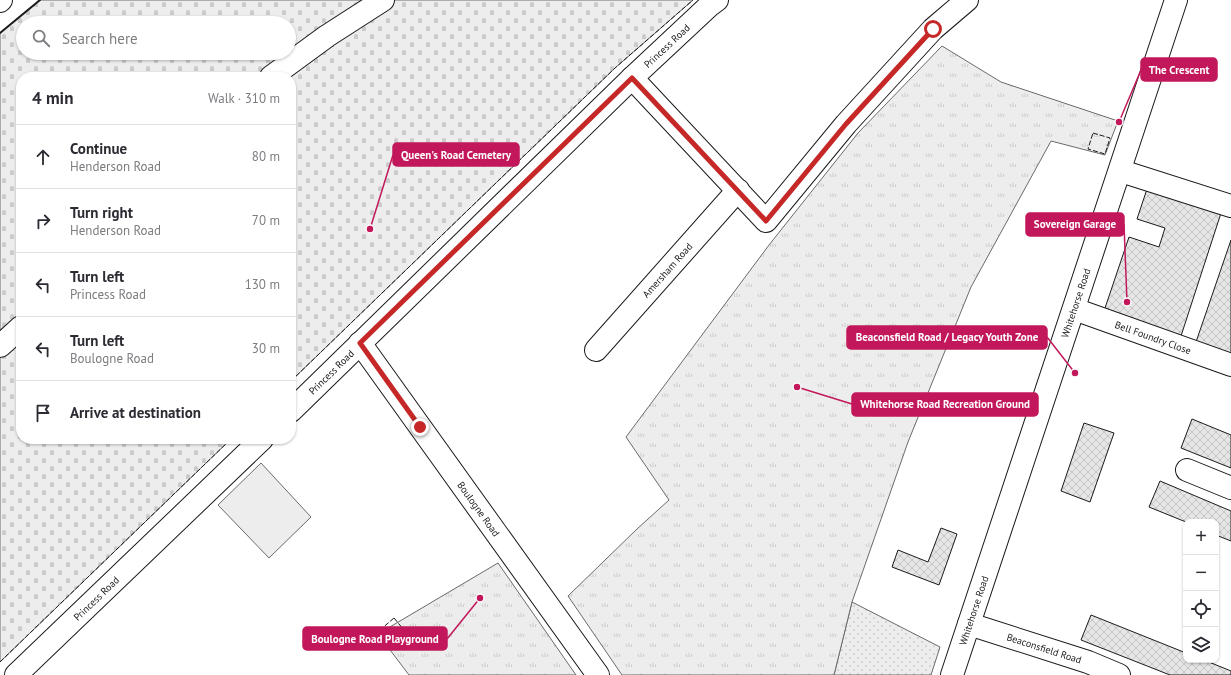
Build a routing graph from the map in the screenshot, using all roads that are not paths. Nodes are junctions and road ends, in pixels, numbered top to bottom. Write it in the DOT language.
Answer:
graph roads {
  1 [pos="383,0"];
  2 [pos="717,0"];
  3 [pos="967,0"];
  4 [pos="1176,0"];
  5 [pos="296,59"];
  6 [pos="294,60"];
  7 [pos="278,72"];
  8 [pos="632,78"];
  9 [pos="1120,171"];
  10 [pos="738,190"];
  11 [pos="1231,206"];
  12 [pos="1074,309"];
  13 [pos="16,332"];
  14 [pos="360,343"];
  15 [pos="0,346"];
  16 [pos="596,350"];
  17 [pos="1231,365"];
  18 [pos="296,406"];
  19 [pos="257,444"];
  20 [pos="1187,470"];
  21 [pos="1231,488"];
  22 [pos="969,624"];
  23 [pos="16,675"];
  24 [pos="598,675"];
  25 [pos="952,675"];
  26 [pos="1119,675"];
  1 -- 5 [label="street"];
  2 -- 8 [label="street, Princess Road"];
  3 -- 10 [label="street"];
  4 -- 9 [label="street, Whitehorse Road"];
  6 -- 7 [label="street"];
  8 -- 10 [label="street"];
  8 -- 14 [label="street, Princess Road"];
  9 -- 11 [label="street"];
  9 -- 12 [label="street, Whitehorse Road"];
  10 -- 16 [label="street, Amersham Road"];
  12 -- 17 [label="street, Bell Foundry Close"];
  12 -- 22 [label="street, Whitehorse Road"];
  13 -- 15 [label="street"];
  14 -- 18 [label="street, Princess Road"];
  14 -- 24 [label="street, Boulogne Road"];
  19 -- 23 [label="street, Princess Road"];
  20 -- 21 [label="street"];
  22 -- 25 [label="street, Whitehorse Road"];
  22 -- 26 [label="street, Beaconsfield Road"];
}
